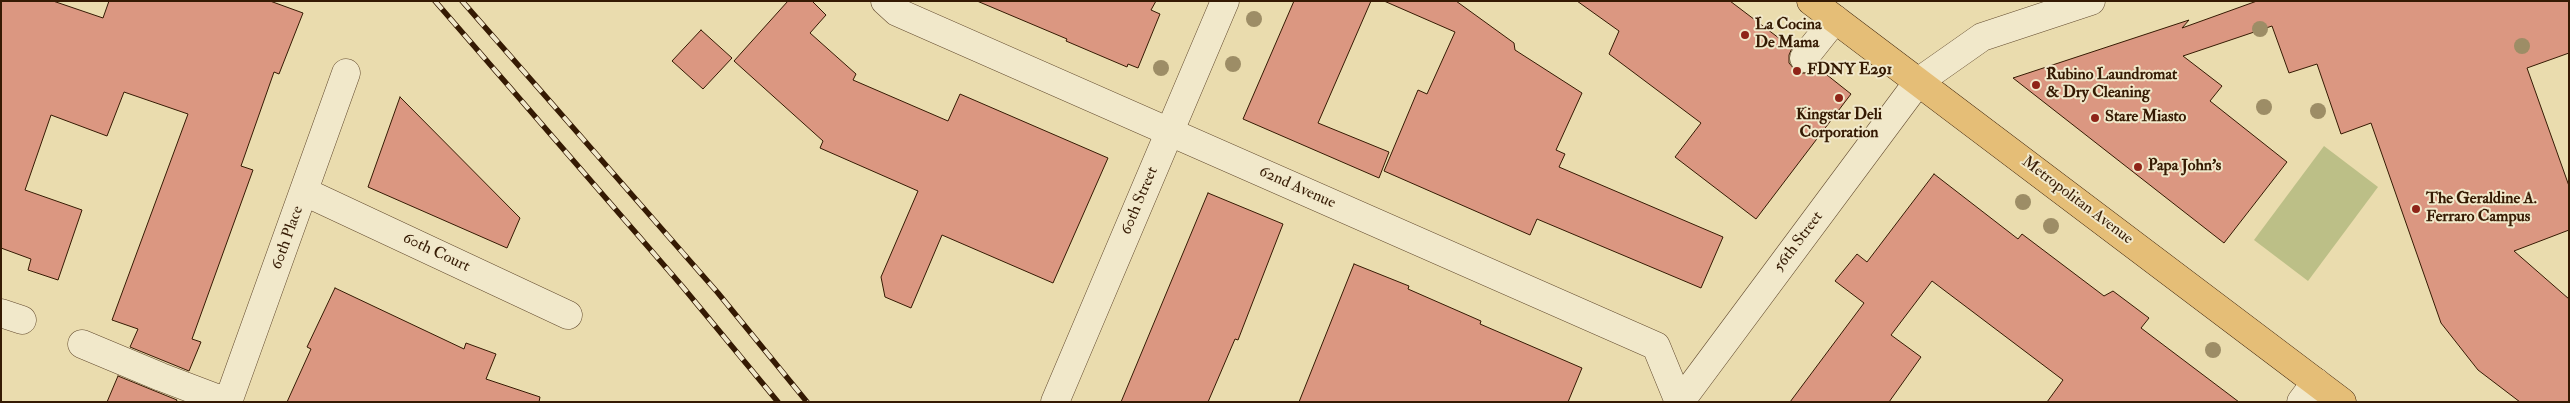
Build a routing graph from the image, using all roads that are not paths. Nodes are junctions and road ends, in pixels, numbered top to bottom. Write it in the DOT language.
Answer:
graph roads {
  1 [pos="885,1"];
  2 [pos="1225,1"];
  3 [pos="2091,1"];
  4 [pos="1826,8"];
  5 [pos="1804,58"];
  6 [pos="346,73"];
  7 [pos="1918,82"];
  8 [pos="1170,131"];
  9 [pos="305,192"];
  10 [pos="568,315"];
  11 [pos="82,344"];
  12 [pos="2309,392"];
  13 [pos="228,402"];
  14 [pos="1055,402"];
  15 [pos="1679,402"];
  16 [pos="2342,402"];
  1 -- 8 [label="street, 62nd Avenue"];
  2 -- 8 [label="street, 60th Street"];
  3 -- 7 [label="street, 56th Street"];
  4 -- 5 [label="street"];
  4 -- 7 [label="main road, Metropolitan Avenue"];
  6 -- 9 [label="street, 60th Place"];
  7 -- 12 [label="main road, Metropolitan Avenue"];
  7 -- 15 [label="street, 56th Street"];
  8 -- 14 [label="street, 60th Street"];
  8 -- 15 [label="street, 62nd Avenue"];
  9 -- 10 [label="street, 60th Court"];
  9 -- 13 [label="street, 60th Place"];
  11 -- 13 [label="street"];
  12 -- 16 [label="main road, Metropolitan Avenue"];
}
